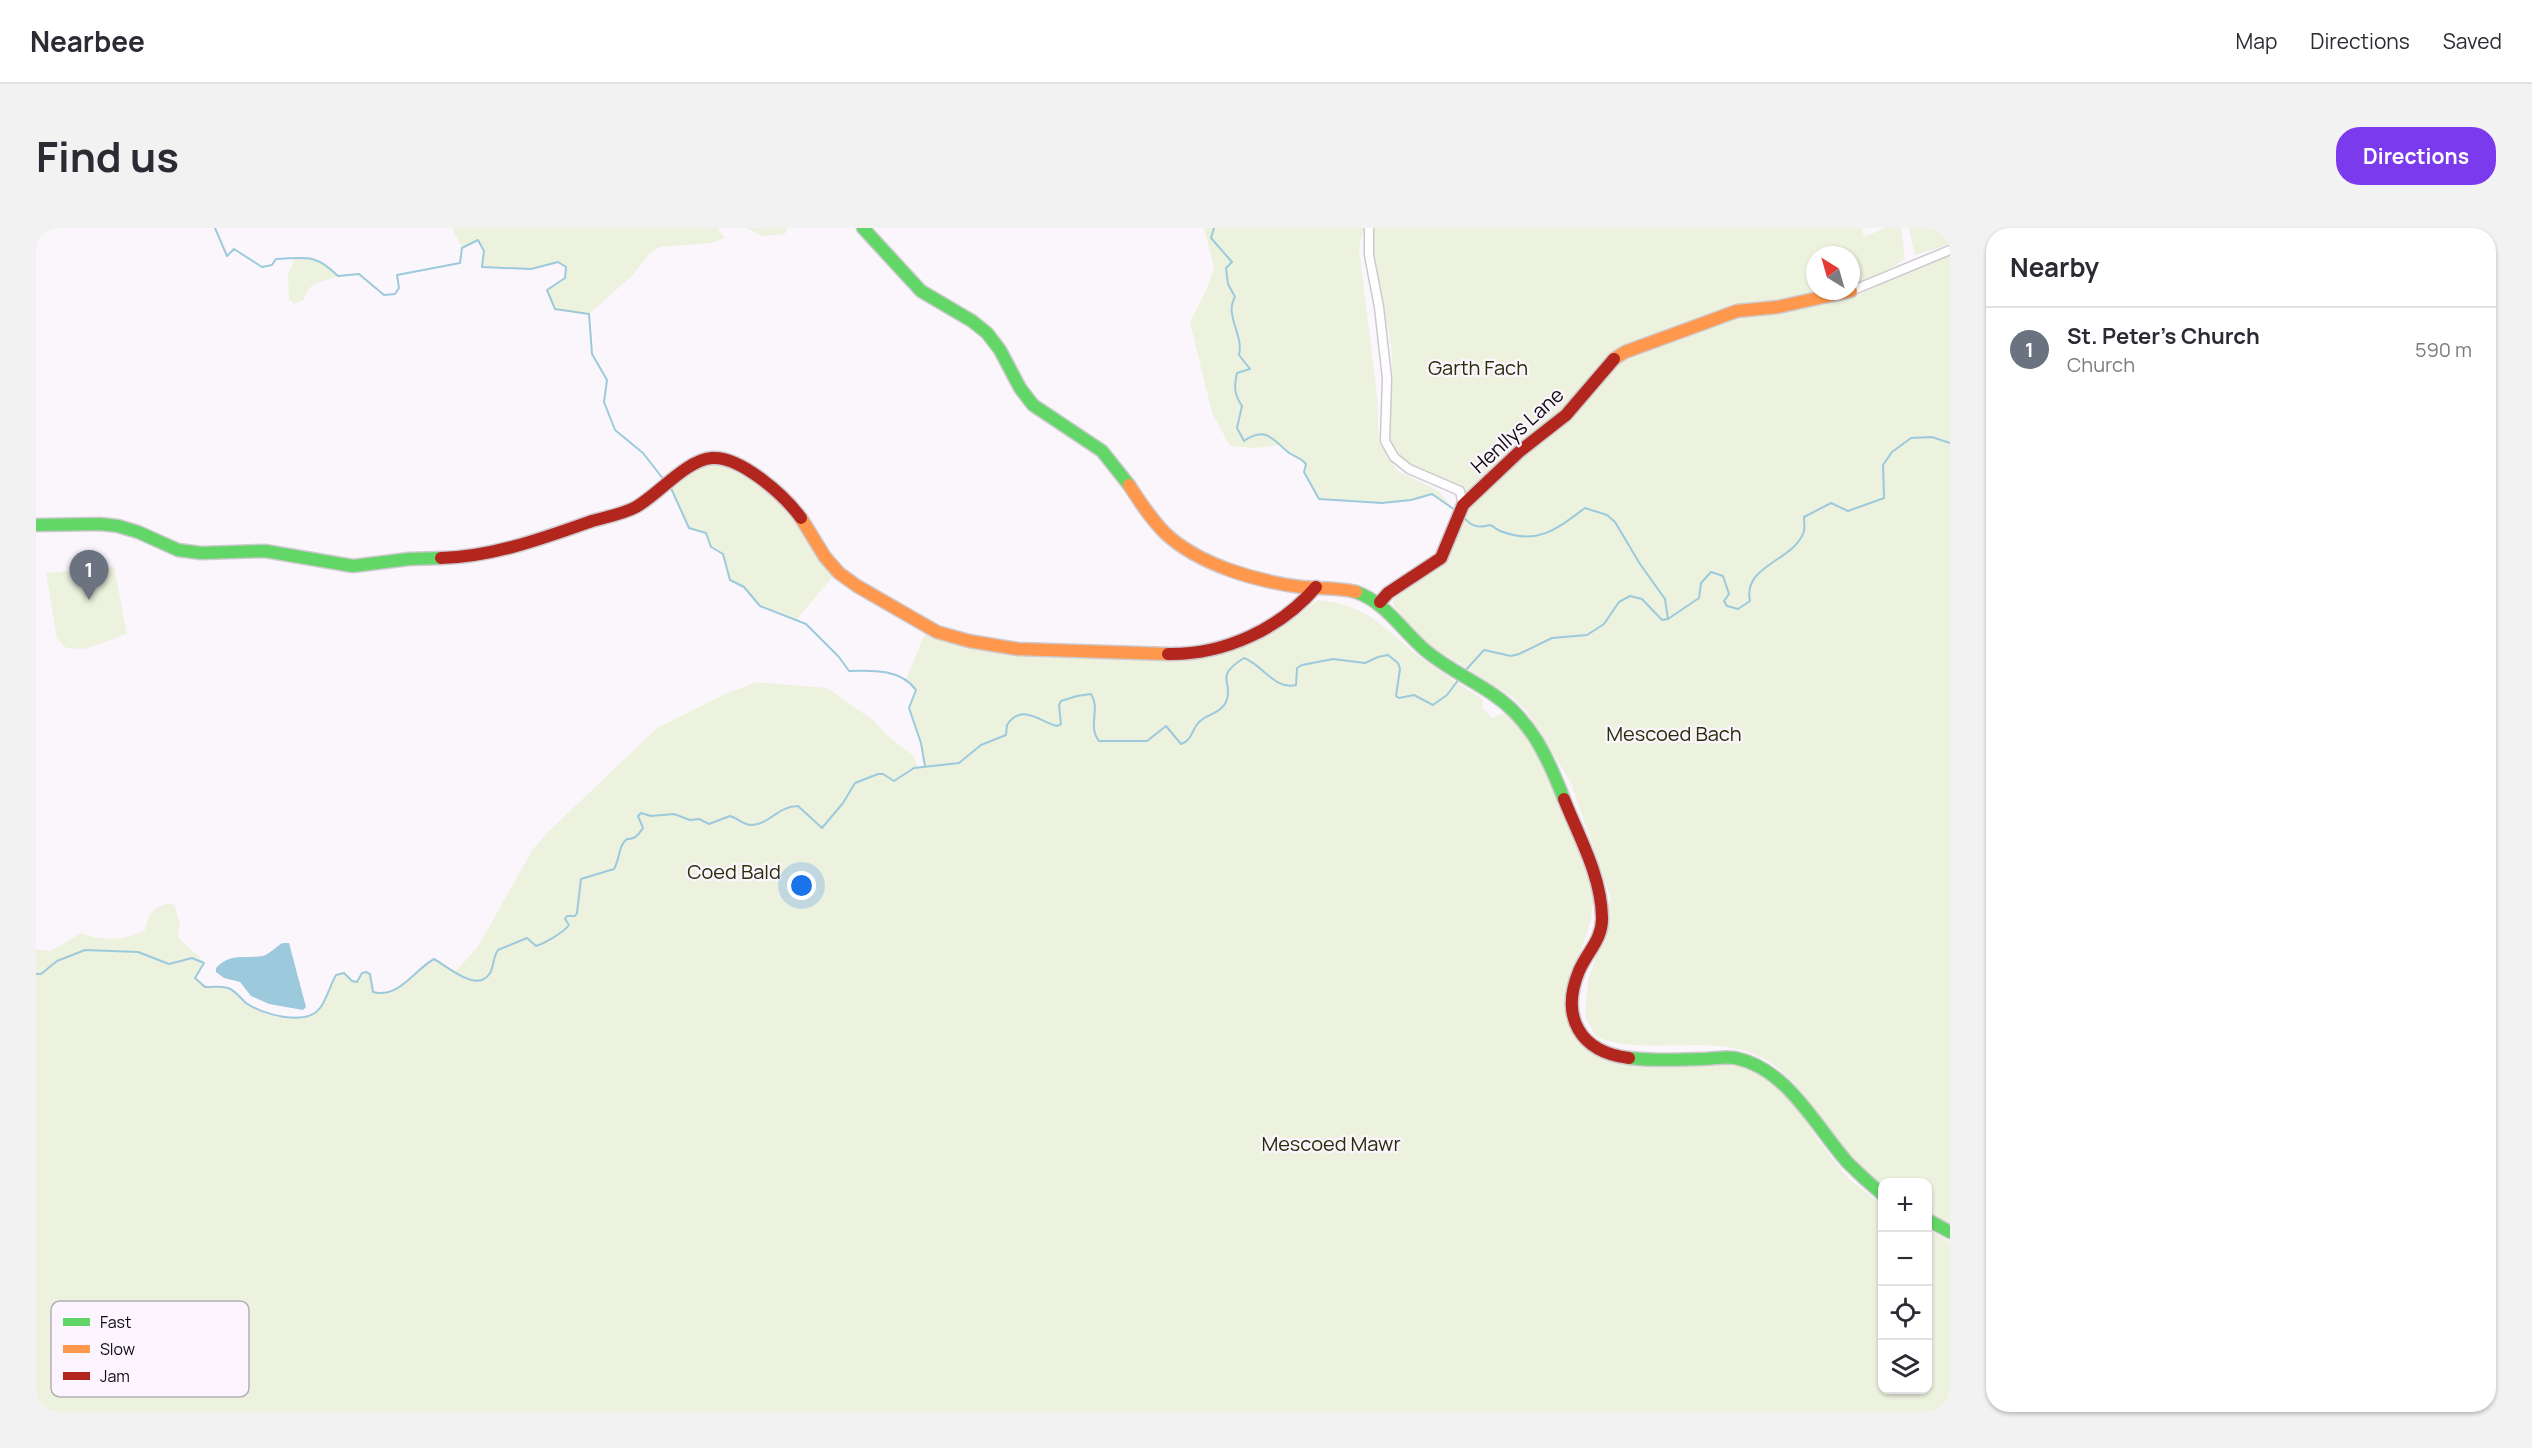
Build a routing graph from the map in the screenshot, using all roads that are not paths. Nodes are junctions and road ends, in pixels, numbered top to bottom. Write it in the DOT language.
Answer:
graph roads {
  1 [pos="863,228"];
  2 [pos="1369,228"];
  3 [pos="1950,250"];
  4 [pos="1860,287"];
  5 [pos="1810,300"];
  6 [pos="1464,505"];
  7 [pos="36,525"];
  8 [pos="1316,587"];
  9 [pos="1380,602"];
  10 [pos="1878,1191"];
  11 [pos="1932,1222"];
  12 [pos="1950,1232"];
  1 -- 8 [label="street"];
  2 -- 6 [label="street"];
  3 -- 4 [label="street, Henllys Lane"];
  5 -- 6 [label="street, Henllys Lane"];
  6 -- 9 [label="street, Henllys Lane"];
  7 -- 8 [label="street"];
  8 -- 9 [label="street"];
  9 -- 10 [label="street"];
  11 -- 12 [label="street"];
}
